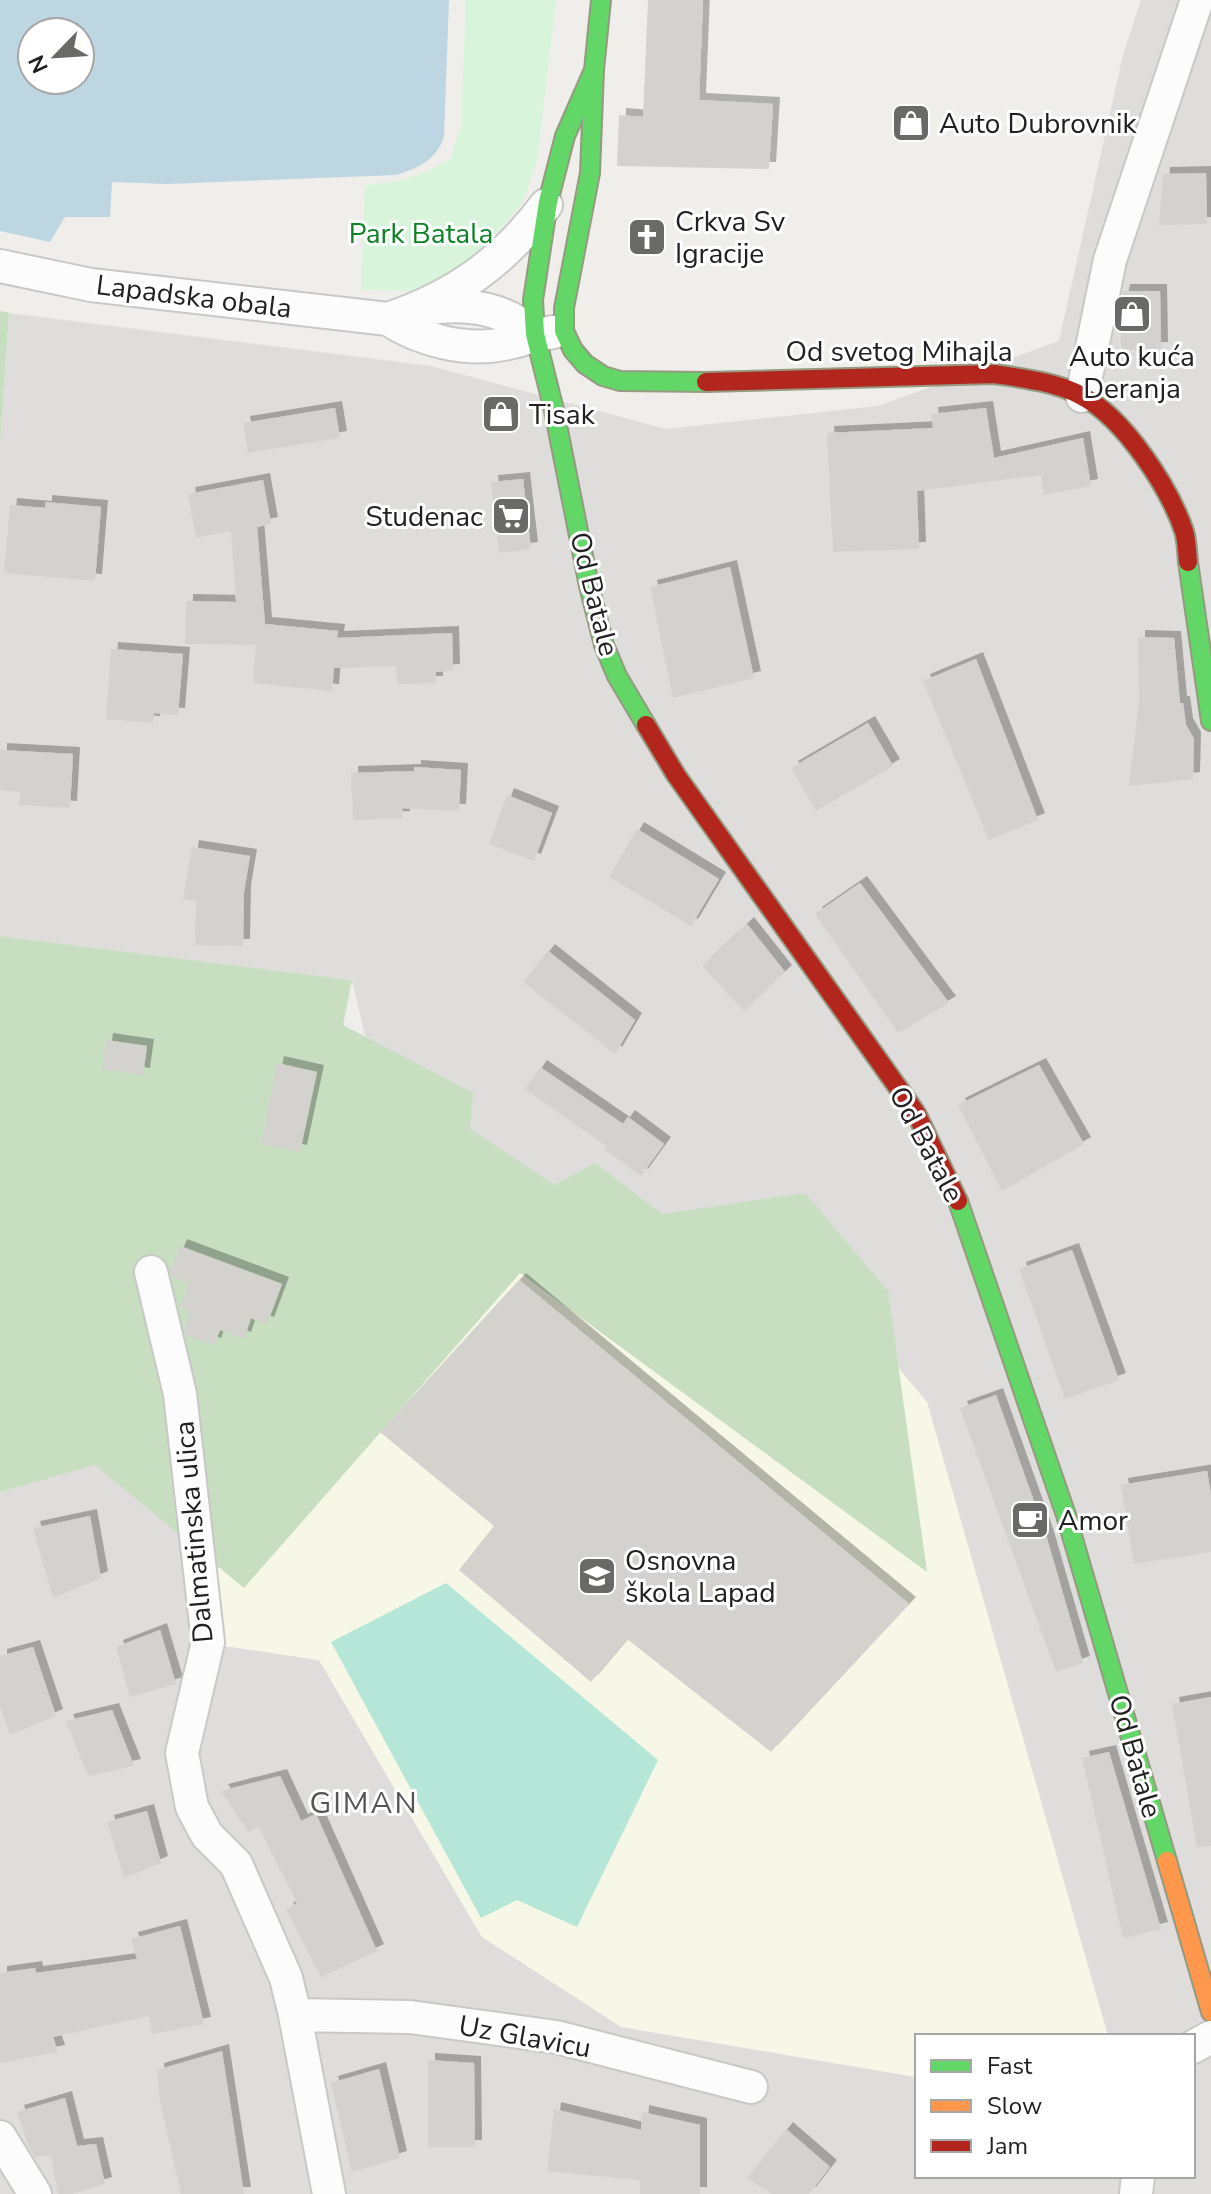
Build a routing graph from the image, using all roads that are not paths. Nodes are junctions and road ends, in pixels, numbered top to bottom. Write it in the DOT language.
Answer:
graph roads {
  1 [pos="601,0"];
  2 [pos="1197,0"];
  3 [pos="594,70"];
  4 [pos="548,202"];
  5 [pos="0,266"];
  6 [pos="403,314"];
  7 [pos="550,332"];
  8 [pos="620,381"];
  9 [pos="594,394"];
  10 [pos="1082,396"];
  11 [pos="576,417"];
  12 [pos="564,454"];
  13 [pos="1211,721"];
  14 [pos="151,1272"];
  15 [pos="1211,2012"];
  16 [pos="295,2015"];
  17 [pos="751,2087"];
  18 [pos="0,2137"];
  19 [pos="35,2194"];
  20 [pos="329,2194"];
  1 -- 3 [label="main road"];
  2 -- 10 [label="street"];
  3 -- 4 [label="main road"];
  3 -- 7 [label="main road"];
  4 -- 6 [label="street"];
  4 -- 7 [label="main road"];
  5 -- 6 [label="street, Lapadska obala"];
  6 -- 7 [label="street, Lapadska obala"];
  7 -- 8 [label="main road, Od svetog Mihajla"];
  7 -- 12 [label="main road, Od Batale"];
  8 -- 9 [label="main road"];
  8 -- 10 [label="main road, Od svetog Mihajla"];
  10 -- 13 [label="main road, Od svetog Mihajla"];
  11 -- 12 [label="main road"];
  12 -- 15 [label="main road, Od Batale"];
  14 -- 16 [label="street, Dalmatinska ulica"];
  16 -- 17 [label="street, Uz Glavicu"];
  16 -- 20 [label="street, Dalmatinska ulica"];
  18 -- 19 [label="street"];
}
